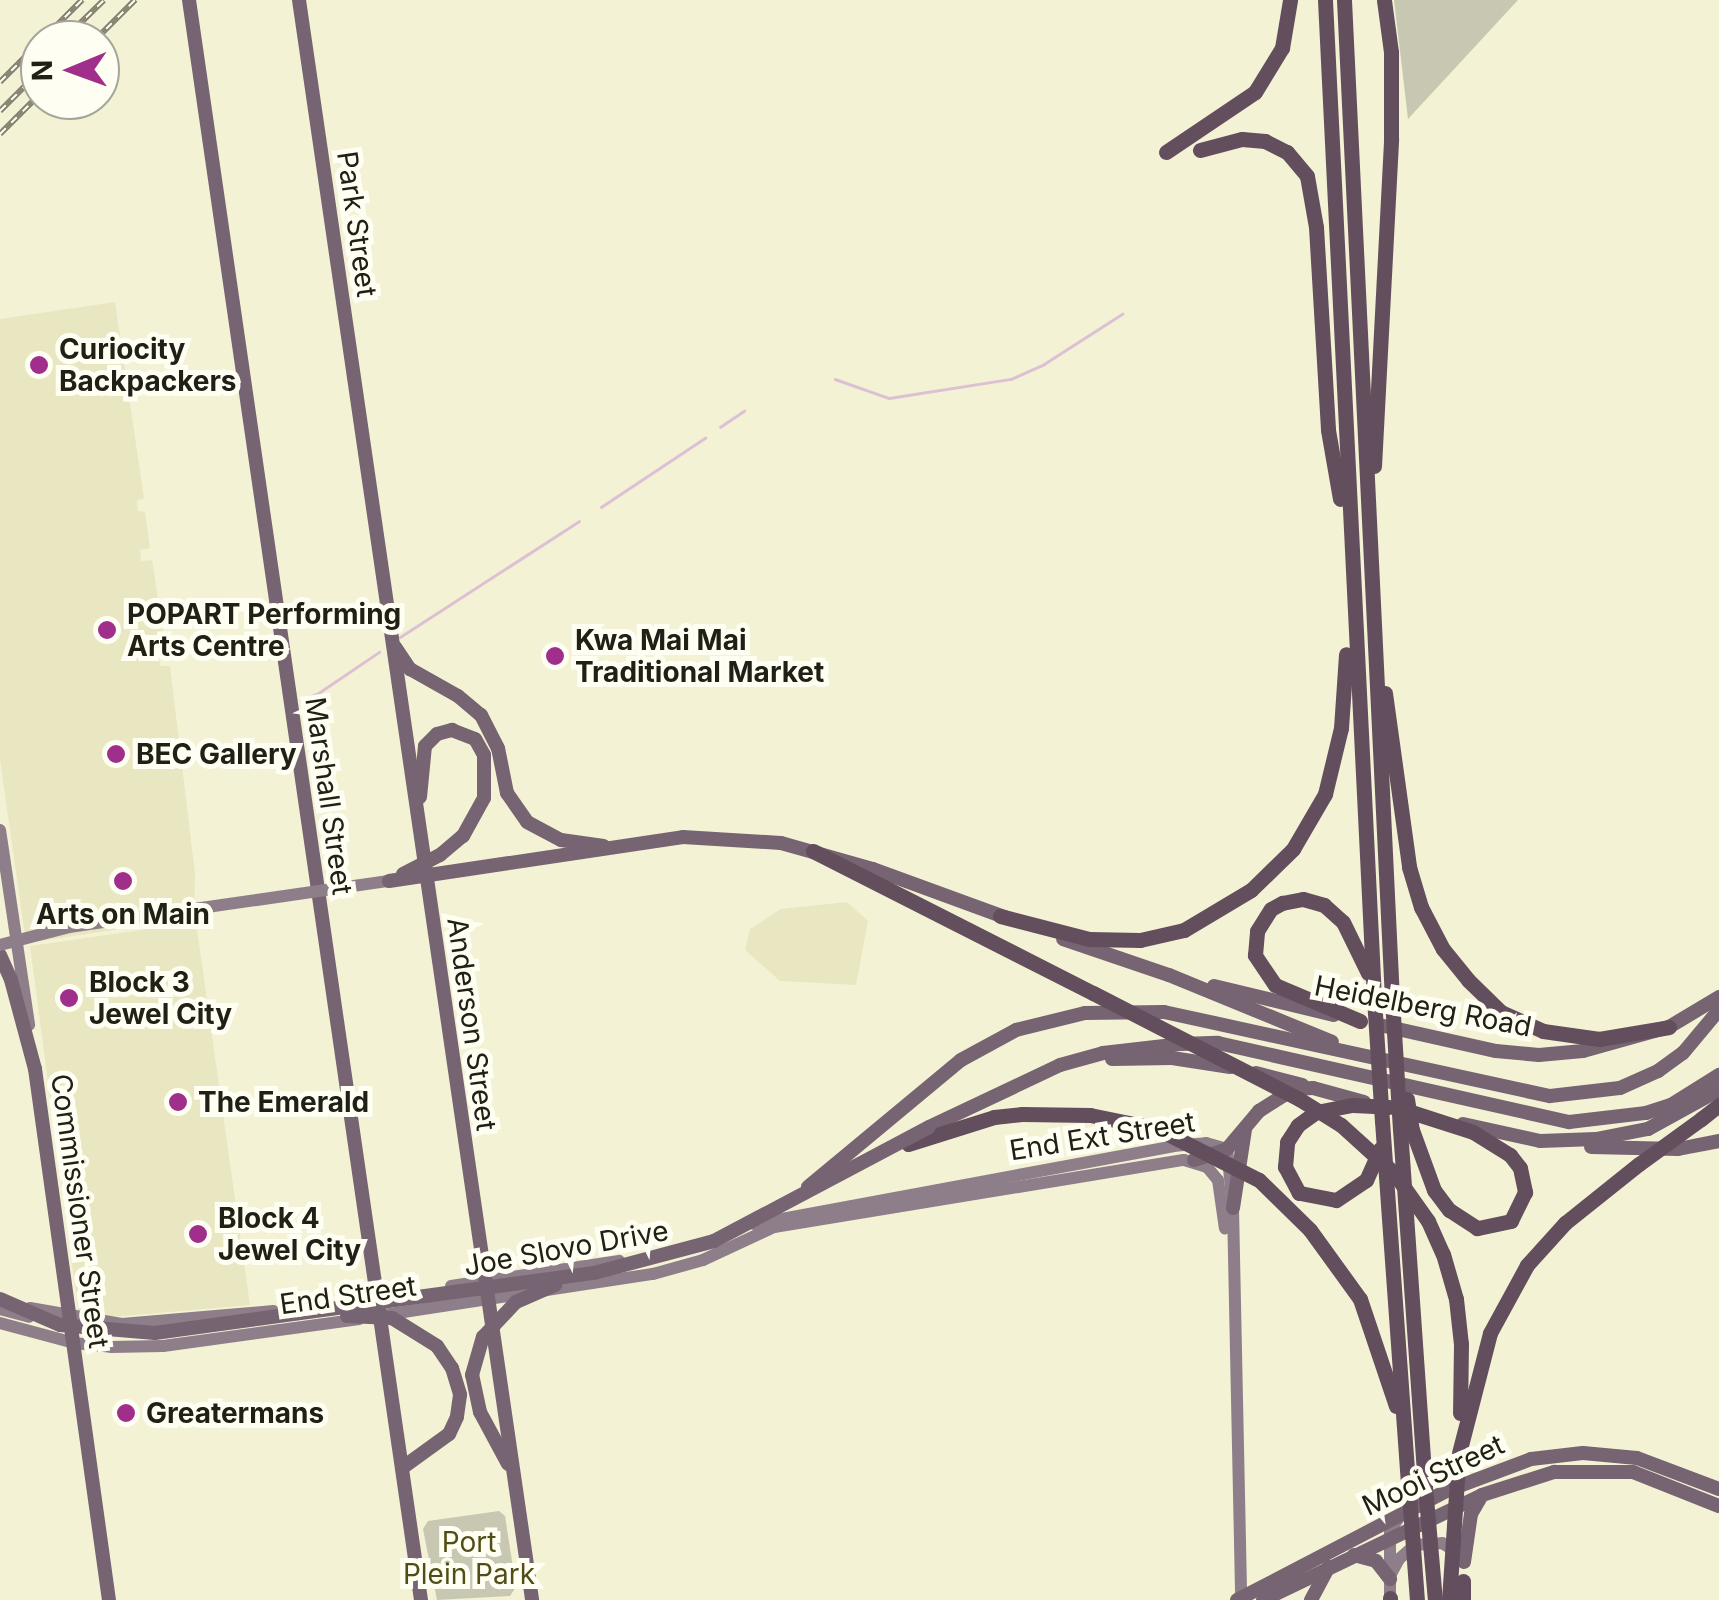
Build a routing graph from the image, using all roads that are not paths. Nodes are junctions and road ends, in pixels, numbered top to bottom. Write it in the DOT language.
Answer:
graph roads {
  1 [pos="189,0"];
  2 [pos="299,0"];
  3 [pos="1290,0"];
  4 [pos="1326,0"];
  5 [pos="1344,0"];
  6 [pos="1384,0"];
  7 [pos="1200,150"];
  8 [pos="1166,152"];
  9 [pos="365,455"];
  10 [pos="1348,542"];
  11 [pos="1368,545"];
  12 [pos="1370,575"];
  13 [pos="1350,578"];
  14 [pos="390,638"];
  15 [pos="418,822"];
  16 [pos="0,830"];
  17 [pos="607,847"];
  18 [pos="813,851"];
  19 [pos="389,880"];
  20 [pos="1000,916"];
  21 [pos="0,944"];
  22 [pos="0,955"];
  23 [pos="1169,975"];
  24 [pos="1373,992"];
  25 [pos="1719,997"];
  26 [pos="1719,1010"];
  27 [pos="1360,1021"];
  28 [pos="1674,1024"];
  29 [pos="1719,1030"];
  30 [pos="31,1047"];
  31 [pos="1079,1060"];
  32 [pos="1385,1063"];
  33 [pos="1658,1071"];
  34 [pos="1719,1074"];
  35 [pos="1313,1088"];
  36 [pos="1719,1090"];
  37 [pos="1719,1105"];
  38 [pos="1411,1112"];
  39 [pos="1384,1119"];
  40 [pos="1245,1129"];
  41 [pos="1406,1129"];
  42 [pos="1540,1141"];
  43 [pos="1719,1141"];
  44 [pos="1227,1150"];
  45 [pos="1194,1160"];
  46 [pos="865,1163"];
  47 [pos="1232,1208"];
  48 [pos="774,1218"];
  49 [pos="700,1240"];
  50 [pos="703,1260"];
  51 [pos="594,1273"];
  52 [pos="485,1281"];
  53 [pos="378,1296"];
  54 [pos="488,1300"];
  55 [pos="0,1303"];
  56 [pos="1234,1311"];
  57 [pos="291,1316"];
  58 [pos="380,1316"];
  59 [pos="65,1321"];
  60 [pos="0,1323"];
  61 [pos="74,1343"];
  62 [pos="1459,1459"];
  63 [pos="402,1468"];
  64 [pos="512,1470"];
  65 [pos="1414,1475"];
  66 [pos="1719,1489"];
  67 [pos="1446,1491"];
  68 [pos="1482,1495"];
  69 [pos="1719,1506"];
  70 [pos="1454,1507"];
  71 [pos="1400,1516"];
  72 [pos="1390,1537"];
  73 [pos="1354,1555"];
  74 [pos="1329,1565"];
  75 [pos="1464,1569"];
  76 [pos="1390,1578"];
  77 [pos="1239,1599"];
  78 [pos="1390,1599"];
  79 [pos="109,1600"];
  80 [pos="420,1600"];
  81 [pos="532,1600"];
  82 [pos="1263,1600"];
  83 [pos="1311,1600"];
  84 [pos="1417,1600"];
  85 [pos="1435,1600"];
  86 [pos="1449,1600"];
  87 [pos="1465,1600"];
  1 -- 53 [label="main road, Marshall Street"];
  2 -- 9 [label="main road, Park Street"];
  3 -- 8 [label="highway"];
  4 -- 10 [label="highway"];
  5 -- 11 [label="highway"];
  6 -- 11 [label="highway"];
  7 -- 10 [label="highway"];
  9 -- 14 [label="main road, Anderson Street"];
  10 -- 13 [label="highway"];
  11 -- 12 [label="highway"];
  12 -- 28 [label="highway"];
  12 -- 41 [label="highway, bridge"];
  13 -- 20 [label="highway"];
  13 -- 24 [label="highway"];
  14 -- 15 [label="main road, Anderson Street"];
  14 -- 17 [label="main road"];
  15 -- 19 [label="main road, bridge"];
  15 -- 52 [label="main road, Anderson Street"];
  16 -- 30 [label="street, Commissioner Street"];
  17 -- 18 [label="main road, bridge"];
  17 -- 19 [label="main road, bridge"];
  18 -- 20 [label="main road"];
  18 -- 62 [label="highway, bridge"];
  19 -- 21 [label="street, bridge"];
  20 -- 23 [label="main road"];
  22 -- 30 [label="main road"];
  23 -- 27 [label="main road, Heidelberg Road"];
  23 -- 32 [label="main road"];
  24 -- 27 [label="highway"];
  24 -- 39 [label="highway, bridge"];
  25 -- 28 [label="main road, Heidelberg Road"];
  26 -- 33 [label="main road"];
  27 -- 28 [label="main road, Heidelberg Road"];
  29 -- 33 [label="main road"];
  30 -- 59 [label="main road, Commissioner Street"];
  31 -- 34 [label="main road, Joe Slovo Drive"];
  31 -- 35 [label="main road"];
  31 -- 46 [label="main road, Joe Slovo Drive, bridge"];
  32 -- 33 [label="main road"];
  32 -- 48 [label="main road"];
  35 -- 39 [label="main road"];
  35 -- 40 [label="main road"];
  36 -- 42 [label="main road"];
  37 -- 62 [label="highway, bridge"];
  38 -- 39 [label="main road"];
  38 -- 41 [label="highway"];
  38 -- 42 [label="main road"];
  39 -- 39 [label="highway"];
  39 -- 65 [label="highway"];
  40 -- 44 [label="main road"];
  40 -- 47 [label="main road"];
  41 -- 65 [label="highway"];
  42 -- 43 [label="main road"];
  44 -- 45 [label="main road"];
  44 -- 47 [label="street, End Ext Street"];
  44 -- 48 [label="street, End Ext Street"];
  45 -- 50 [label="street, End Ext Street"];
  45 -- 56 [label="street, End Ext Street"];
  46 -- 51 [label="main road, Joe Slovo Drive, bridge"];
  46 -- 65 [label="highway, bridge"];
  47 -- 56 [label="street, End Ext Street"];
  48 -- 49 [label="street, End Ext Street"];
  49 -- 52 [label="street, End Street"];
  50 -- 54 [label="street, End Street"];
  51 -- 57 [label="main road, Joe Slovo Drive, bridge"];
  51 -- 64 [label="main road, bridge"];
  52 -- 53 [label="street, End Street"];
  52 -- 54 [label="main road, Anderson Street"];
  53 -- 58 [label="main road, Marshall Street"];
  53 -- 59 [label="street, End Street"];
  54 -- 58 [label="street, End Street"];
  54 -- 64 [label="main road, Anderson Street"];
  55 -- 59 [label="main road, Joe Slovo Drive, bridge"];
  56 -- 77 [label="street"];
  57 -- 59 [label="main road, Joe Slovo Drive, bridge"];
  57 -- 63 [label="main road, bridge"];
  58 -- 61 [label="street, End Street"];
  58 -- 63 [label="main road, Marshall Street"];
  59 -- 61 [label="main road, Commissioner Street"];
  60 -- 61 [label="street, End Street"];
  61 -- 79 [label="main road, Commissioner Street"];
  62 -- 86 [label="highway, bridge"];
  63 -- 80 [label="main road, Marshall Street"];
  64 -- 81 [label="main road, Anderson Street"];
  65 -- 84 [label="highway, bridge"];
  65 -- 85 [label="highway, bridge"];
  66 -- 67 [label="main road, Mooi Street"];
  67 -- 70 [label="street"];
  67 -- 71 [label="main road, Mooi Street"];
  68 -- 69 [label="main road, Mooi Street"];
  68 -- 70 [label="main road, Mooi Street"];
  68 -- 75 [label="main road"];
  70 -- 72 [label="main road, Mooi Street"];
  70 -- 75 [label="street"];
  71 -- 72 [label="street"];
  71 -- 77 [label="main road, Mooi Street"];
  72 -- 73 [label="main road, Mooi Street"];
  72 -- 76 [label="street"];
  73 -- 74 [label="main road, Mooi Street"];
  73 -- 76 [label="main road"];
  74 -- 82 [label="main road, Mooi Street"];
  74 -- 83 [label="main road"];
  75 -- 76 [label="street"];
  75 -- 87 [label="highway"];
  76 -- 78 [label="street"];
}
